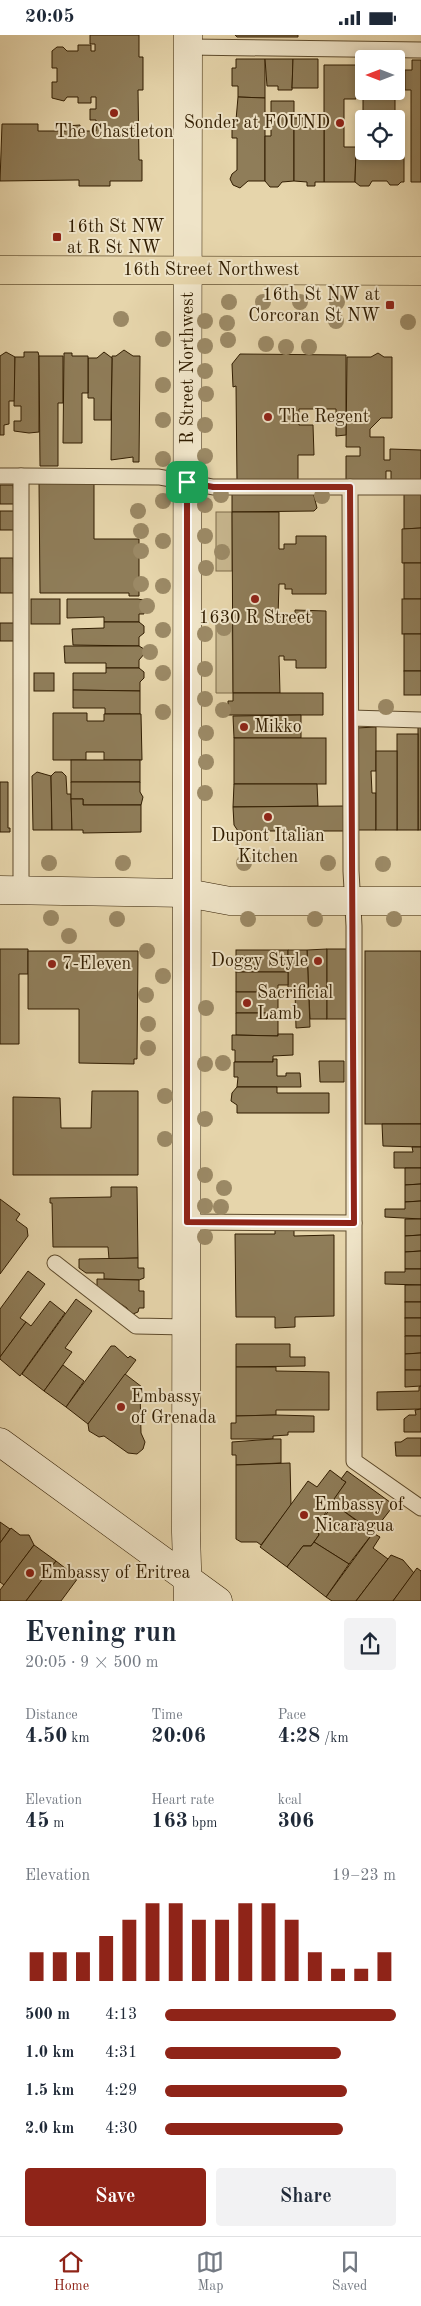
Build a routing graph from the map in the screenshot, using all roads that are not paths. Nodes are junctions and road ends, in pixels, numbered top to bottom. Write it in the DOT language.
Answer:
graph roads {
  1 [pos="188,41"];
  2 [pos="348,42"];
  3 [pos="421,50"];
  4 [pos="0,270"];
  5 [pos="188,270"];
  6 [pos="421,271"];
  7 [pos="0,476"];
  8 [pos="21,476"];
  9 [pos="187,482"];
  10 [pos="350,487"];
  11 [pos="421,487"];
  12 [pos="351,718"];
  13 [pos="421,719"];
  14 [pos="10,890"];
  15 [pos="187,893"];
  16 [pos="421,901"];
  17 [pos="353,902"];
  18 [pos="187,1222"];
  19 [pos="354,1223"];
  20 [pos="55,1263"];
  21 [pos="187,1327"];
  22 [pos="0,1442"];
  23 [pos="421,1508"];
  24 [pos="187,1590"];
  25 [pos="218,1601"];
  1 -- 2 [label="lane"];
  1 -- 5 [label="main road, R Street Northwest"];
  2 -- 3 [label="lane"];
  4 -- 5 [label="main road, 16th Street Northwest"];
  5 -- 6 [label="main road, 16th Street Northwest"];
  5 -- 9 [label="main road, R Street Northwest"];
  7 -- 8 [label="lane"];
  8 -- 9 [label="lane"];
  8 -- 14 [label="lane"];
  9 -- 10 [label="lane"];
  9 -- 15 [label="main road, R Street Northwest"];
  10 -- 11 [label="lane"];
  10 -- 12 [label="lane"];
  12 -- 13 [label="lane"];
  12 -- 17 [label="lane"];
  14 -- 15 [label="main road"];
  15 -- 17 [label="main road"];
  15 -- 18 [label="main road, R Street Northwest"];
  16 -- 17 [label="main road"];
  17 -- 19 [label="lane"];
  18 -- 19 [label="lane"];
  18 -- 21 [label="main road, R Street Northwest"];
  19 -- 23 [label="lane"];
  20 -- 21 [label="lane"];
  21 -- 24 [label="main road, R Street Northwest"];
  22 -- 24 [label="main road"];
  24 -- 25 [label="main road"];
}
